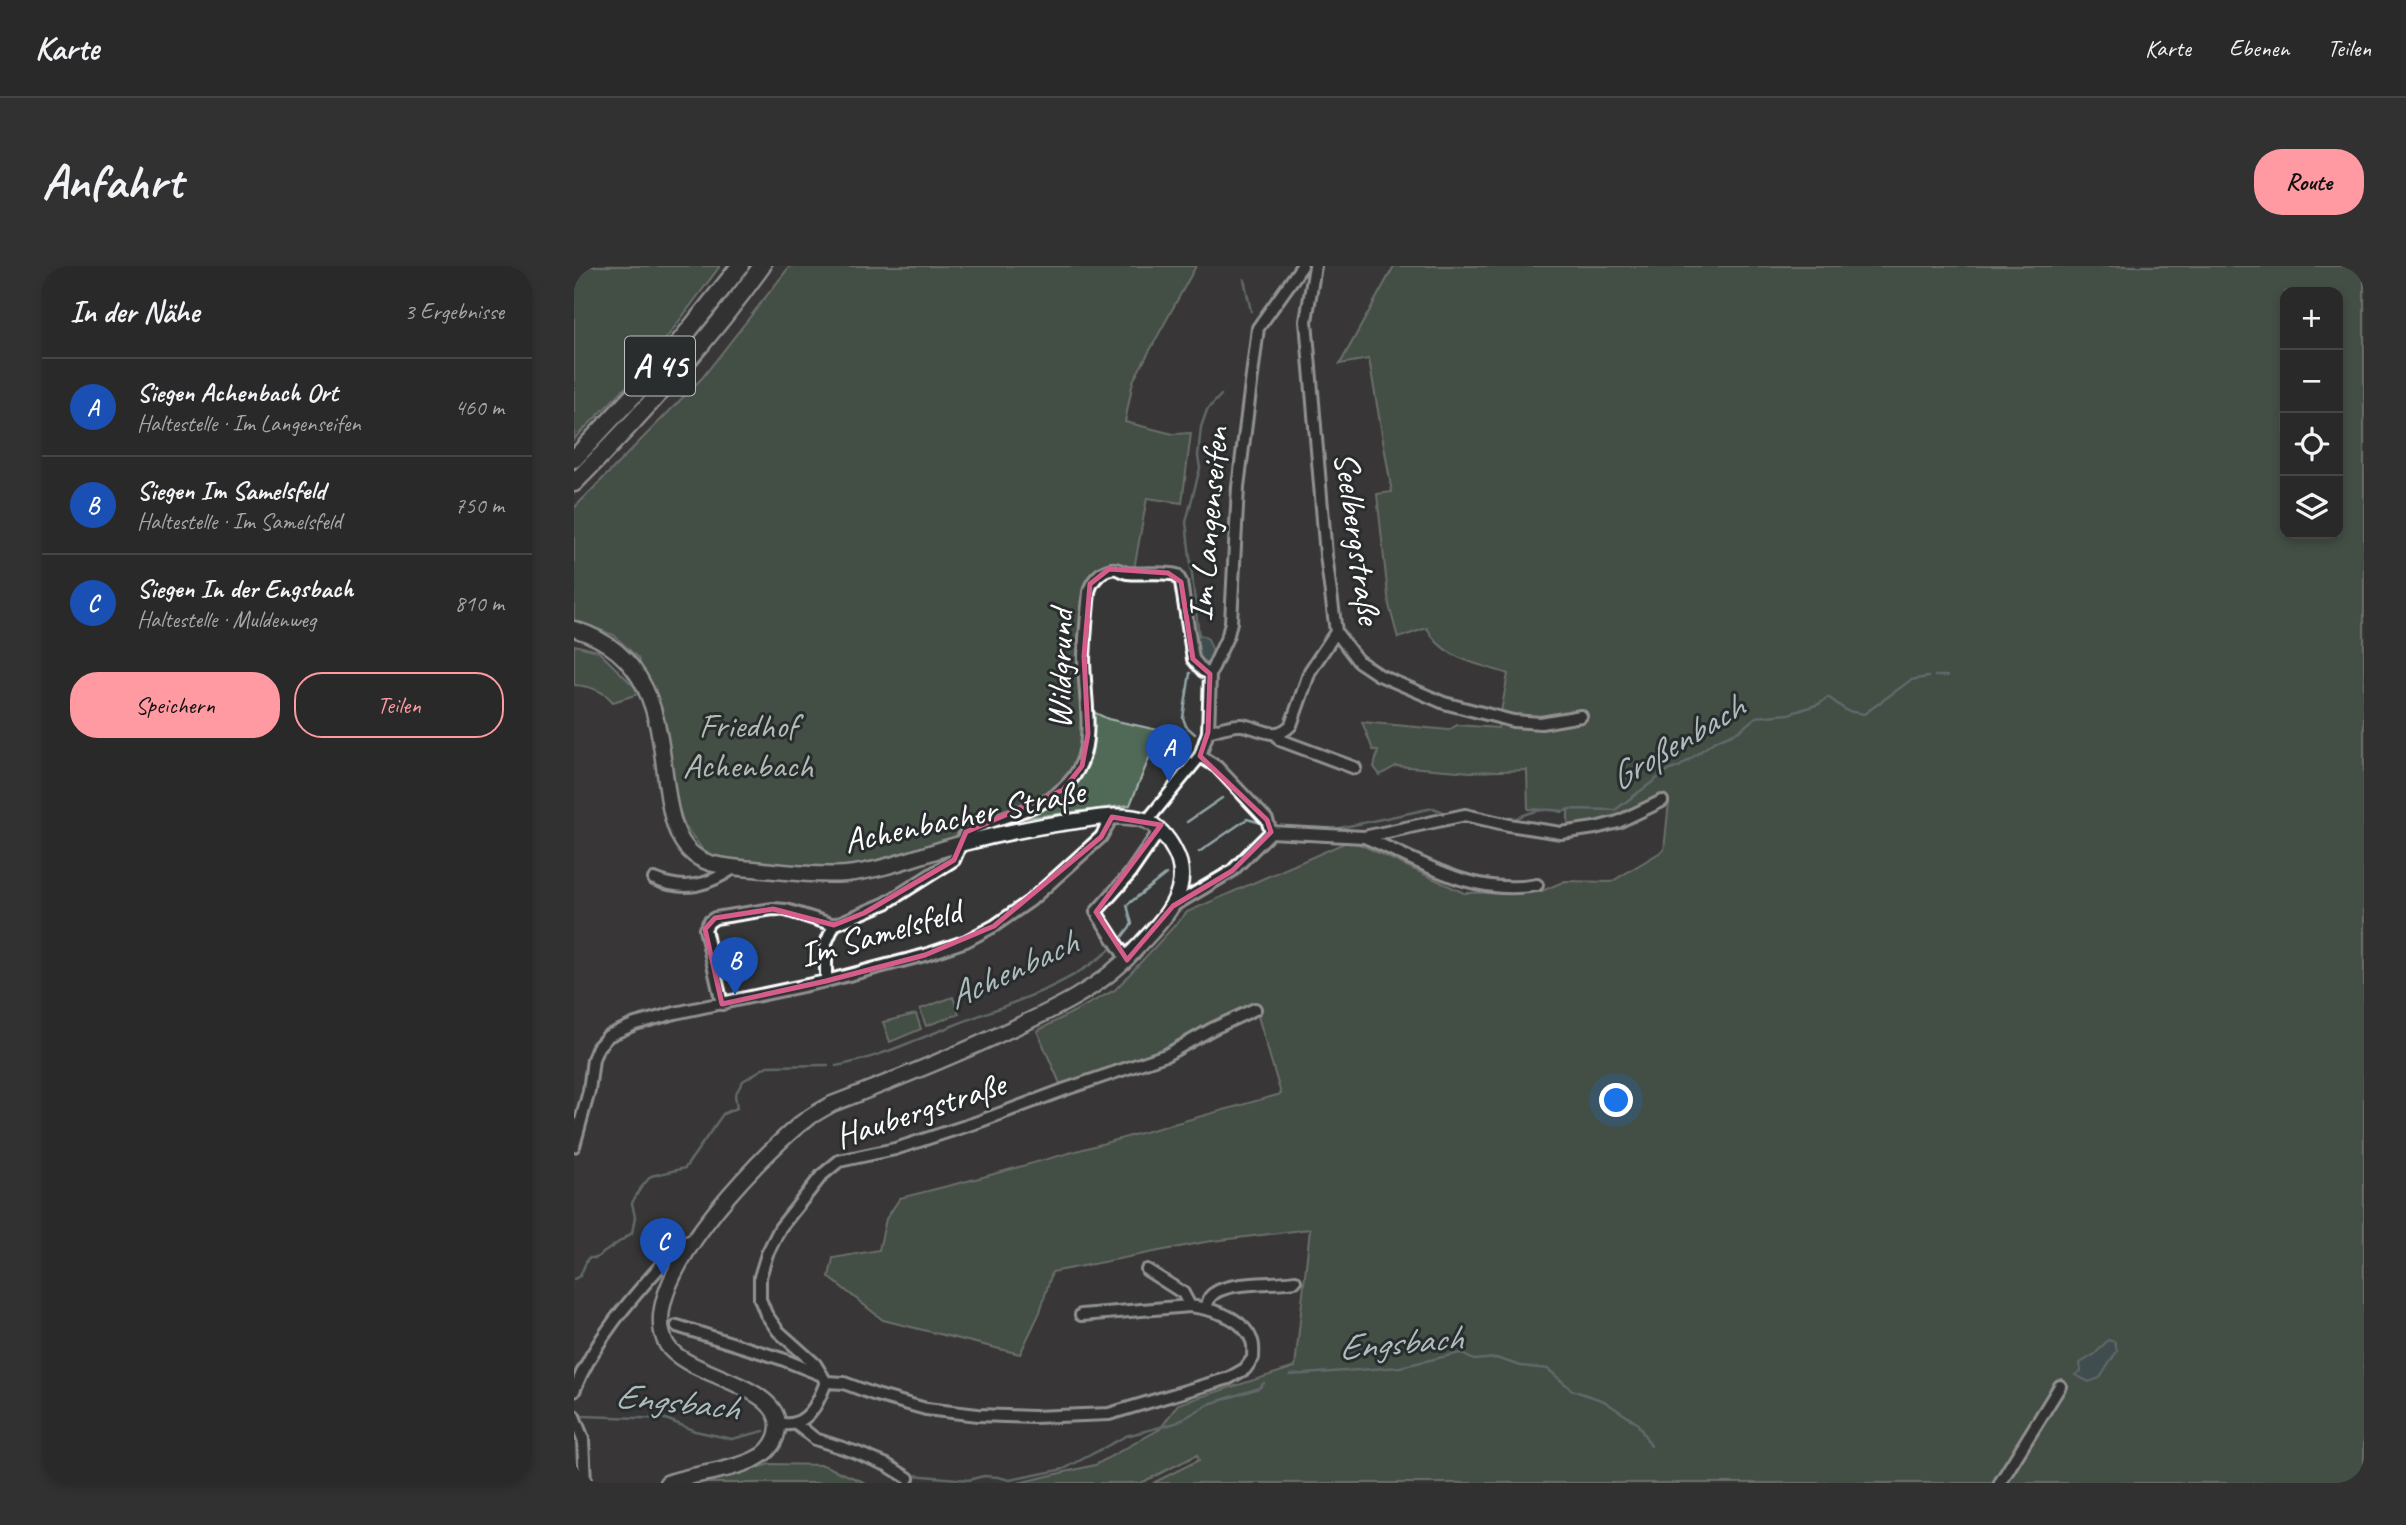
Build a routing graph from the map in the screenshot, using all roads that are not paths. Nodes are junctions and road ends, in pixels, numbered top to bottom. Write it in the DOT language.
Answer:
graph roads {
  1 [pos="740,266"];
  2 [pos="762,266"];
  3 [pos="1303,266"];
  4 [pos="1315,266"];
  5 [pos="574,458"];
  6 [pos="574,483"];
  7 [pos="574,629"];
  8 [pos="1336,632"];
  9 [pos="1210,674"];
  10 [pos="1581,716"];
  11 [pos="1208,732"];
  12 [pos="1277,734"];
  13 [pos="1200,756"];
  14 [pos="1355,768"];
  15 [pos="1662,801"];
  16 [pos="1112,817"];
  17 [pos="1147,821"];
  18 [pos="1160,830"];
  19 [pos="1270,832"];
  20 [pos="1364,837"];
  21 [pos="960,844"];
  22 [pos="735,867"];
  23 [pos="654,879"];
  24 [pos="1537,885"];
  25 [pos="1173,906"];
  26 [pos="834,925"];
  27 [pos="1127,960"];
  28 [pos="826,981"];
  29 [pos="722,1004"];
  30 [pos="1255,1009"];
  31 [pos="574,1146"];
  32 [pos="693,1240"];
  33 [pos="1147,1270"];
  34 [pos="1295,1282"];
  35 [pos="1190,1306"];
  36 [pos="1206,1308"];
  37 [pos="1081,1315"];
  38 [pos="677,1326"];
  39 [pos="824,1378"];
  40 [pos="2060,1386"];
  41 [pos="574,1391"];
  42 [pos="574,1416"];
  43 [pos="796,1423"];
  44 [pos="778,1424"];
  45 [pos="908,1478"];
  46 [pos="585,1483"];
  47 [pos="667,1483"];
  48 [pos="2000,1483"];
  1 -- 5 [label="highway, A 45"];
  2 -- 6 [label="highway, A 45"];
  3 -- 9 [label="street, Im Langenseifen"];
  4 -- 8 [label="street, Seelbergstraße"];
  7 -- 22 [label="main road, Achenbacher Straße"];
  8 -- 10 [label="street, Seelbergstraße"];
  8 -- 12 [label="street"];
  9 -- 11 [label="street, Im Langenseifen"];
  9 -- 21 [label="street, Wildgrund"];
  11 -- 12 [label="street"];
  11 -- 13 [label="street, Im Langenseifen"];
  12 -- 14 [label="street"];
  13 -- 17 [label="street, Im Langenseifen"];
  13 -- 19 [label="street"];
  15 -- 20 [label="street"];
  16 -- 17 [label="main road, Achenbacher Straße"];
  16 -- 21 [label="main road, Achenbacher Straße"];
  16 -- 28 [label="street, Im Samelsfeld"];
  17 -- 18 [label="main road, Achenbacher Straße"];
  18 -- 25 [label="main road, Achenbacher Straße"];
  18 -- 27 [label="street"];
  19 -- 20 [label="street"];
  19 -- 25 [label="street"];
  20 -- 24 [label="street"];
  21 -- 22 [label="main road, Achenbacher Straße"];
  21 -- 26 [label="street"];
  22 -- 23 [label="street"];
  25 -- 27 [label="main road"];
  26 -- 28 [label="street"];
  26 -- 29 [label="street"];
  27 -- 32 [label="main road"];
  28 -- 29 [label="street, Im Samelsfeld"];
  29 -- 31 [label="street, Im Samelsfeld"];
  30 -- 39 [label="street, Haubergstraße"];
  32 -- 41 [label="street"];
  32 -- 44 [label="main road"];
  33 -- 35 [label="street"];
  34 -- 36 [label="street"];
  35 -- 36 [label="street"];
  35 -- 37 [label="street"];
  36 -- 39 [label="street"];
  38 -- 39 [label="street"];
  39 -- 43 [label="street"];
  40 -- 48 [label="street"];
  42 -- 46 [label="street"];
  43 -- 44 [label="street"];
  43 -- 45 [label="street"];
  44 -- 47 [label="main road"];
}
